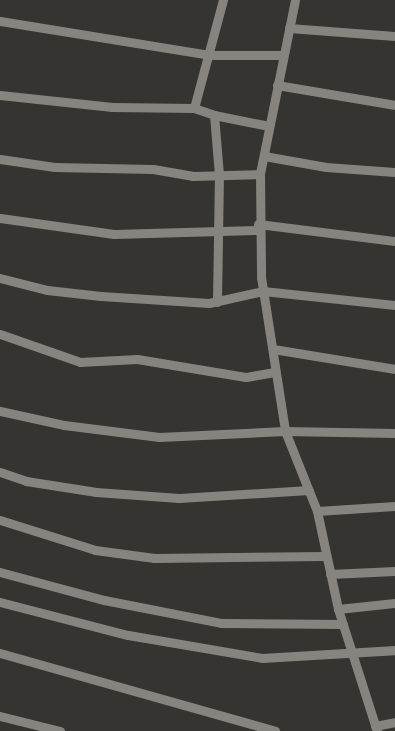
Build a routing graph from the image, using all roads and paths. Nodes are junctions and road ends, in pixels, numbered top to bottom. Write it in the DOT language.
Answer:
graph roads {
  1 [pos="223,0"];
  2 [pos="294,0"];
  3 [pos="0,21"];
  4 [pos="289,28"];
  5 [pos="395,36"];
  6 [pos="209,55"];
  7 [pos="282,55"];
  8 [pos="277,85"];
  9 [pos="0,96"];
  10 [pos="395,105"];
  11 [pos="194,108"];
  12 [pos="214,115"];
  13 [pos="269,126"];
  14 [pos="264,156"];
  15 [pos="0,159"];
  16 [pos="395,172"];
  17 [pos="219,174"];
  18 [pos="260,174"];
  19 [pos="0,218"];
  20 [pos="258,227"];
  21 [pos="217,230"];
  22 [pos="395,241"];
  23 [pos="0,278"];
  24 [pos="263,291"];
  25 [pos="217,302"];
  26 [pos="395,305"];
  27 [pos="0,334"];
  28 [pos="272,349"];
  29 [pos="395,369"];
  30 [pos="275,372"];
  31 [pos="0,411"];
  32 [pos="284,431"];
  33 [pos="395,433"];
  34 [pos="0,472"];
  35 [pos="309,490"];
  36 [pos="395,506"];
  37 [pos="317,511"];
  38 [pos="0,520"];
  39 [pos="325,556"];
  40 [pos="395,571"];
  41 [pos="0,572"];
  42 [pos="330,574"];
  43 [pos="0,602"];
  44 [pos="395,603"];
  45 [pos="338,609"];
  46 [pos="342,624"];
  47 [pos="353,650"];
  48 [pos="395,650"];
  49 [pos="0,654"];
  50 [pos="0,717"];
  51 [pos="395,722"];
  52 [pos="376,728"];
  53 [pos="60,731"];
  54 [pos="275,731"];
  1 -- 6 [label="street"];
  2 -- 4 [label="street"];
  3 -- 6 [label="street"];
  4 -- 5 [label="street"];
  4 -- 7 [label="street"];
  6 -- 7 [label="street"];
  6 -- 11 [label="street"];
  7 -- 8 [label="street"];
  8 -- 10 [label="street"];
  8 -- 13 [label="street"];
  9 -- 11 [label="street"];
  11 -- 12 [label="street"];
  12 -- 13 [label="street"];
  12 -- 17 [label="street"];
  13 -- 14 [label="street"];
  14 -- 16 [label="street"];
  14 -- 18 [label="street"];
  15 -- 17 [label="street"];
  17 -- 18 [label="street"];
  17 -- 21 [label="street"];
  18 -- 20 [label="street"];
  19 -- 21 [label="street"];
  20 -- 21 [label="street"];
  20 -- 22 [label="street"];
  20 -- 24 [label="street"];
  21 -- 25 [label="street"];
  23 -- 25 [label="street"];
  24 -- 25 [label="street"];
  24 -- 26 [label="street"];
  24 -- 28 [label="street"];
  27 -- 30 [label="street"];
  28 -- 29 [label="street"];
  28 -- 30 [label="street"];
  30 -- 32 [label="street"];
  31 -- 32 [label="street"];
  32 -- 33 [label="street"];
  32 -- 35 [label="street"];
  34 -- 35 [label="street"];
  35 -- 37 [label="street"];
  36 -- 37 [label="street"];
  37 -- 39 [label="street"];
  38 -- 39 [label="street"];
  39 -- 42 [label="street"];
  40 -- 42 [label="street"];
  41 -- 46 [label="street"];
  42 -- 45 [label="street"];
  43 -- 47 [label="street"];
  44 -- 45 [label="street"];
  45 -- 46 [label="street"];
  46 -- 47 [label="street"];
  47 -- 48 [label="street"];
  47 -- 52 [label="street"];
  49 -- 54 [label="street"];
  50 -- 53 [label="street"];
  51 -- 52 [label="street"];
}
